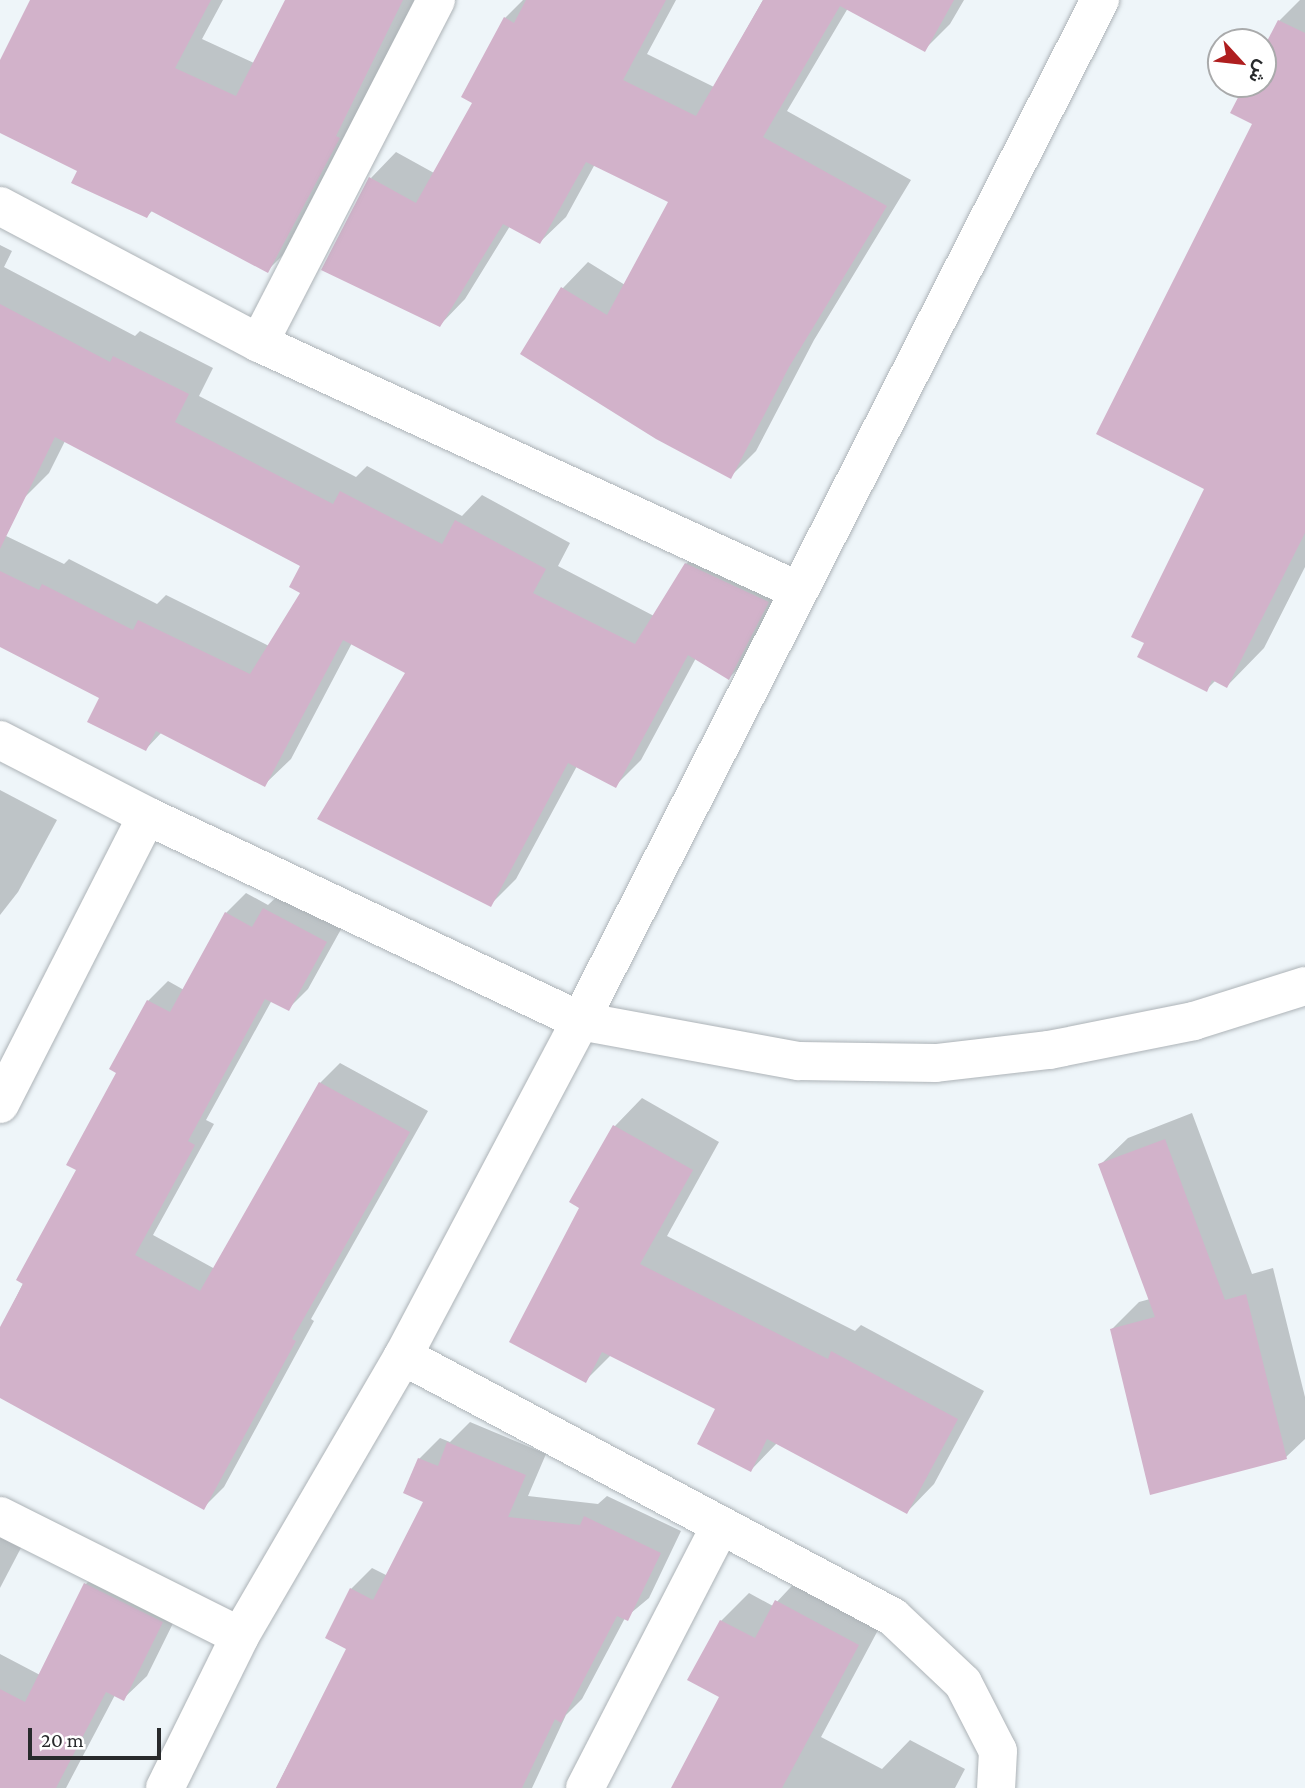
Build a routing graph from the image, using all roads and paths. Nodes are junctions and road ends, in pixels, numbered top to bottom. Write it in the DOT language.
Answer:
graph roads {
  1 [pos="436,0"];
  2 [pos="1100,0"];
  3 [pos="0,206"];
  4 [pos="259,343"];
  5 [pos="799,590"];
  6 [pos="0,740"];
  7 [pos="147,816"];
  8 [pos="1305,986"];
  9 [pos="580,1021"];
  10 [pos="0,1104"];
  11 [pos="403,1356"];
  12 [pos="0,1516"];
  13 [pos="720,1526"];
  14 [pos="240,1636"];
  15 [pos="165,1788"];
  16 [pos="585,1788"];
  17 [pos="996,1788"];
  1 -- 4 [label="street"];
  2 -- 5 [label="street"];
  3 -- 4 [label="street"];
  4 -- 5 [label="street"];
  5 -- 9 [label="street"];
  6 -- 7 [label="street"];
  7 -- 9 [label="street"];
  7 -- 10 [label="street"];
  8 -- 9 [label="street"];
  9 -- 11 [label="street"];
  11 -- 13 [label="street"];
  11 -- 14 [label="street"];
  12 -- 14 [label="street"];
  13 -- 16 [label="street"];
  13 -- 17 [label="street"];
  14 -- 15 [label="street"];
}
